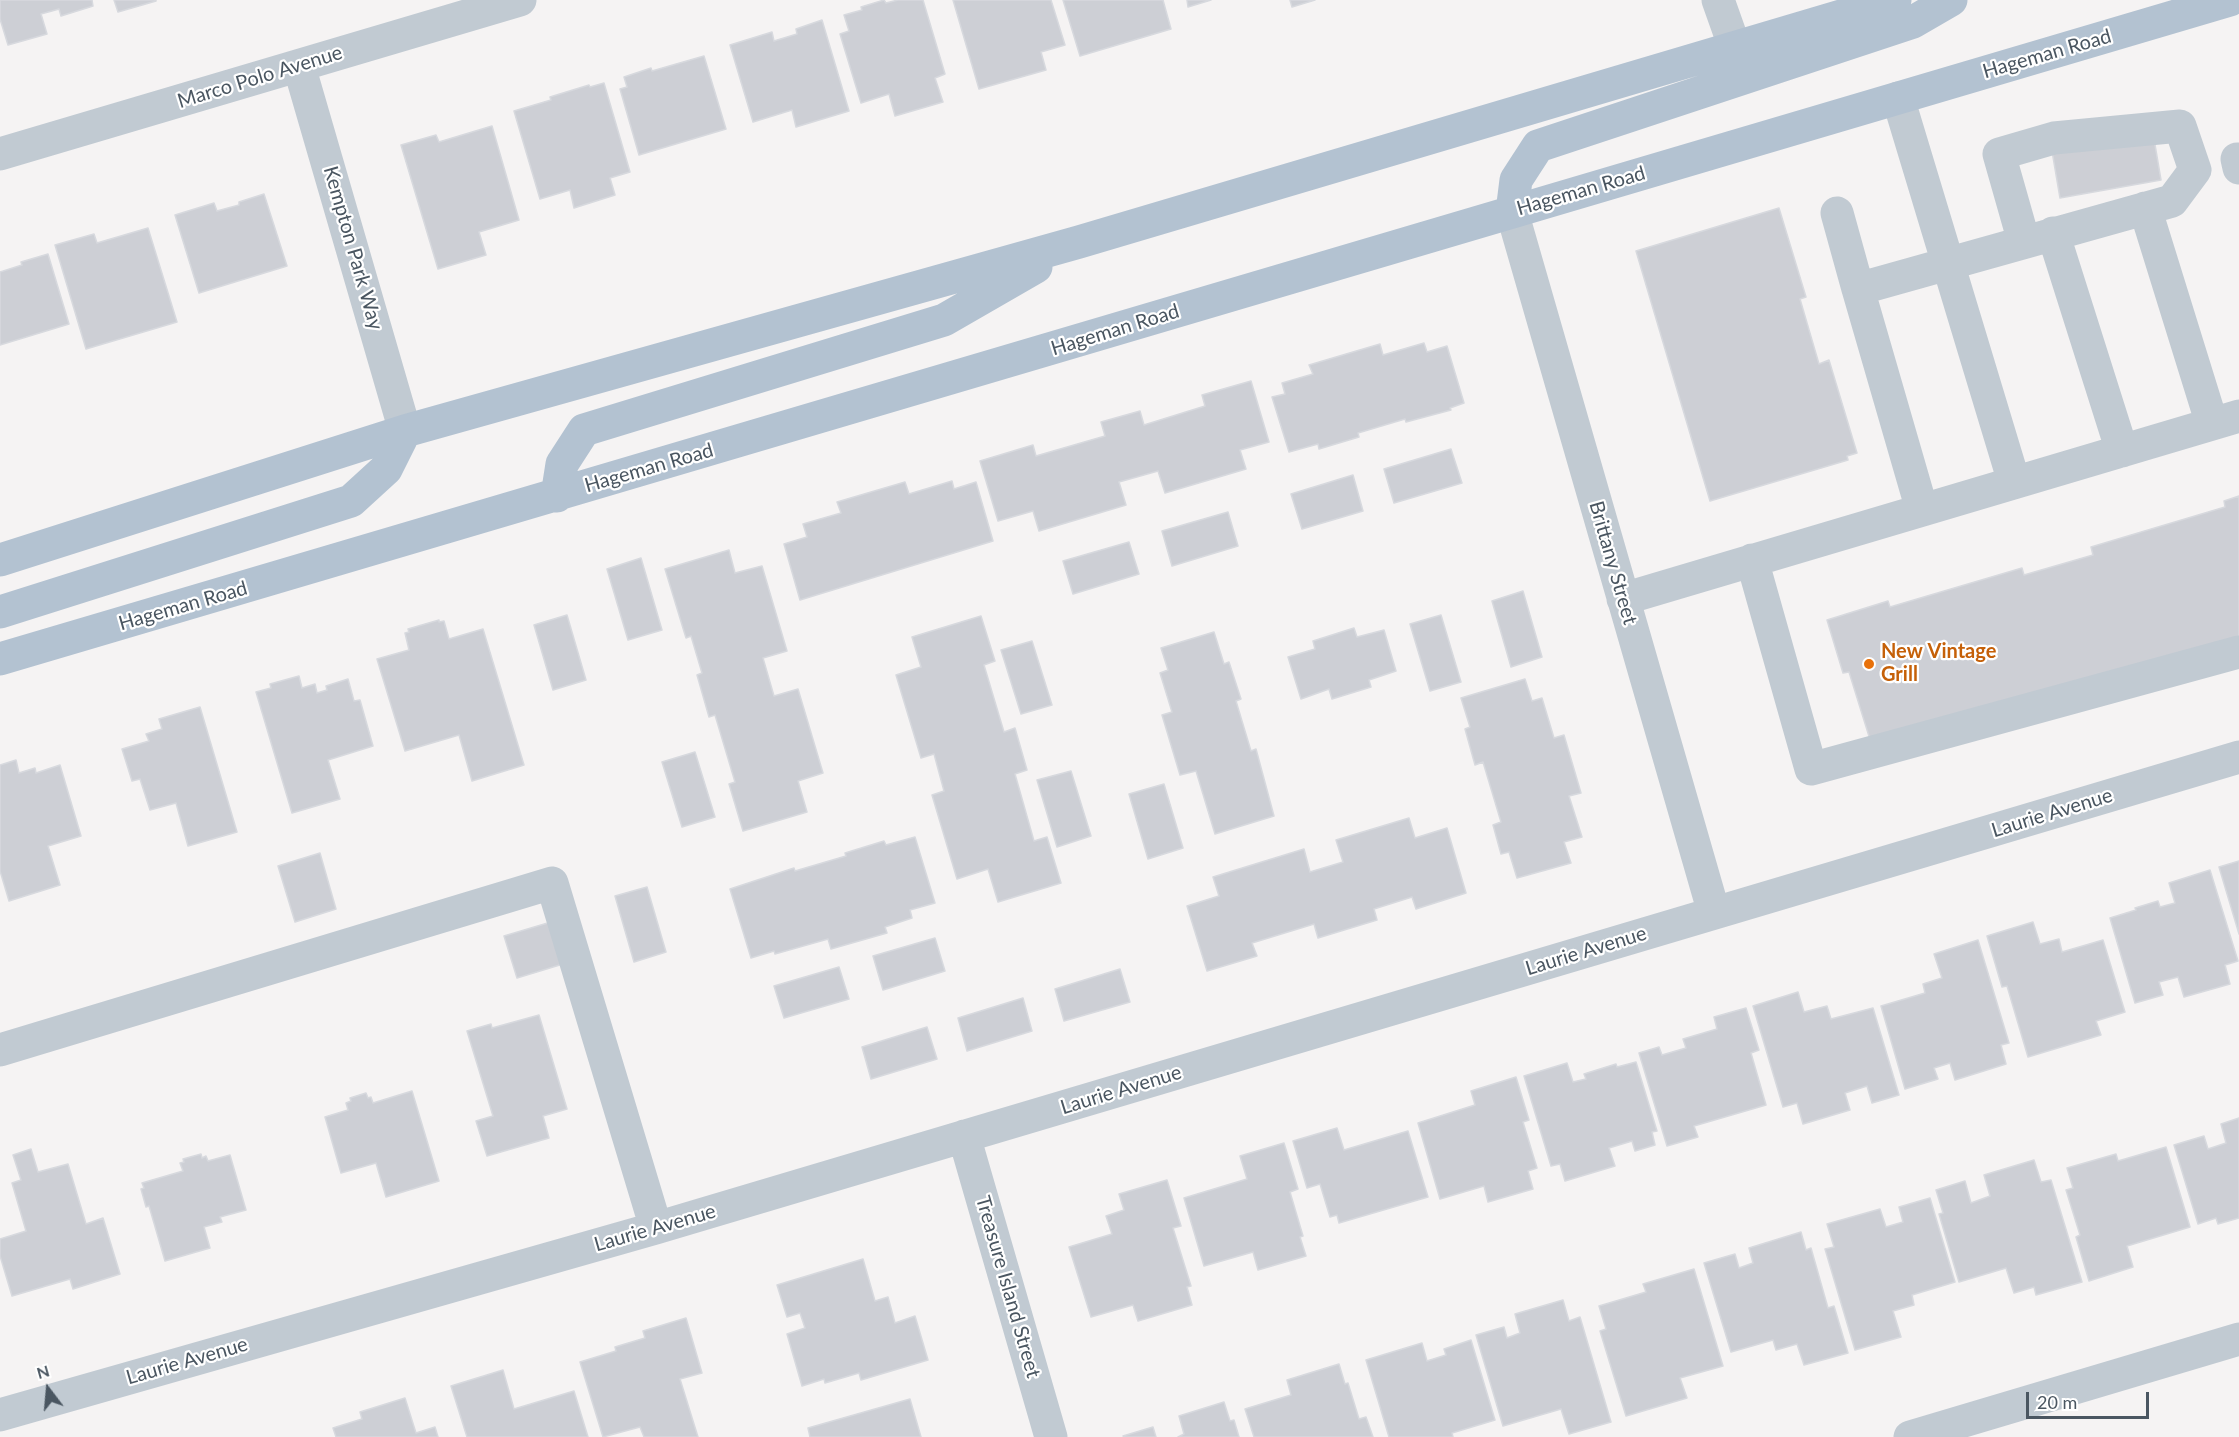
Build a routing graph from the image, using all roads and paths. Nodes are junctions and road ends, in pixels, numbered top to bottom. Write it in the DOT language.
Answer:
graph roads {
  1 [pos="520,0"];
  2 [pos="1718,0"];
  3 [pos="1895,0"];
  4 [pos="1951,0"];
  5 [pos="2230,0"];
  6 [pos="1735,48"];
  7 [pos="299,66"];
  8 [pos="1898,98"];
  9 [pos="0,154"];
  10 [pos="2239,159"];
  11 [pos="2239,168"];
  12 [pos="2145,208"];
  13 [pos="1512,212"];
  14 [pos="1837,213"];
  15 [pos="2039,237"];
  16 [pos="1079,242"];
  17 [pos="1948,263"];
  18 [pos="1858,289"];
  19 [pos="2226,420"];
  20 [pos="405,431"];
  21 [pos="2122,451"];
  22 [pos="2014,483"];
  23 [pos="557,496"];
  24 [pos="1922,510"];
  25 [pos="0,560"];
  26 [pos="1752,560"];
  27 [pos="1623,599"];
  28 [pos="0,612"];
  29 [pos="2239,652"];
  30 [pos="0,659"];
  31 [pos="2239,757"];
  32 [pos="1714,914"];
  33 [pos="0,1050"];
  34 [pos="964,1136"];
  35 [pos="656,1228"];
  36 [pos="2239,1339"];
  37 [pos="0,1415"];
  38 [pos="1051,1437"];
  39 [pos="1910,1437"];
  1 -- 7 [label="street, Marco Polo Avenue"];
  2 -- 6 [label="street"];
  3 -- 6 [label="main road"];
  4 -- 13 [label="main road"];
  5 -- 8 [label="main road, Hageman Road"];
  6 -- 16 [label="main road"];
  7 -- 9 [label="street, Marco Polo Avenue"];
  7 -- 20 [label="street, Kempton Park Way"];
  8 -- 13 [label="main road, Hageman Road"];
  8 -- 17 [label="street"];
  10 -- 11 [label="street"];
  12 -- 15 [label="street"];
  12 -- 15 [label="street"];
  12 -- 19 [label="street"];
  13 -- 23 [label="main road, Hageman Road"];
  13 -- 27 [label="street, Brittany Street"];
  14 -- 18 [label="street"];
  15 -- 17 [label="street"];
  15 -- 21 [label="street"];
  16 -- 20 [label="main road"];
  16 -- 23 [label="main road"];
  17 -- 18 [label="street"];
  17 -- 22 [label="street"];
  18 -- 24 [label="street"];
  19 -- 21 [label="street"];
  20 -- 25 [label="main road"];
  20 -- 28 [label="main road"];
  21 -- 22 [label="street"];
  22 -- 24 [label="street"];
  23 -- 30 [label="main road, Hageman Road"];
  24 -- 26 [label="street"];
  26 -- 27 [label="street"];
  26 -- 29 [label="street"];
  27 -- 32 [label="street, Brittany Street"];
  31 -- 32 [label="street, Laurie Avenue"];
  32 -- 34 [label="street, Laurie Avenue"];
  33 -- 35 [label="street"];
  34 -- 35 [label="street, Laurie Avenue"];
  34 -- 38 [label="street, Treasure Island Street"];
  35 -- 37 [label="street, Laurie Avenue"];
  36 -- 39 [label="street"];
}
